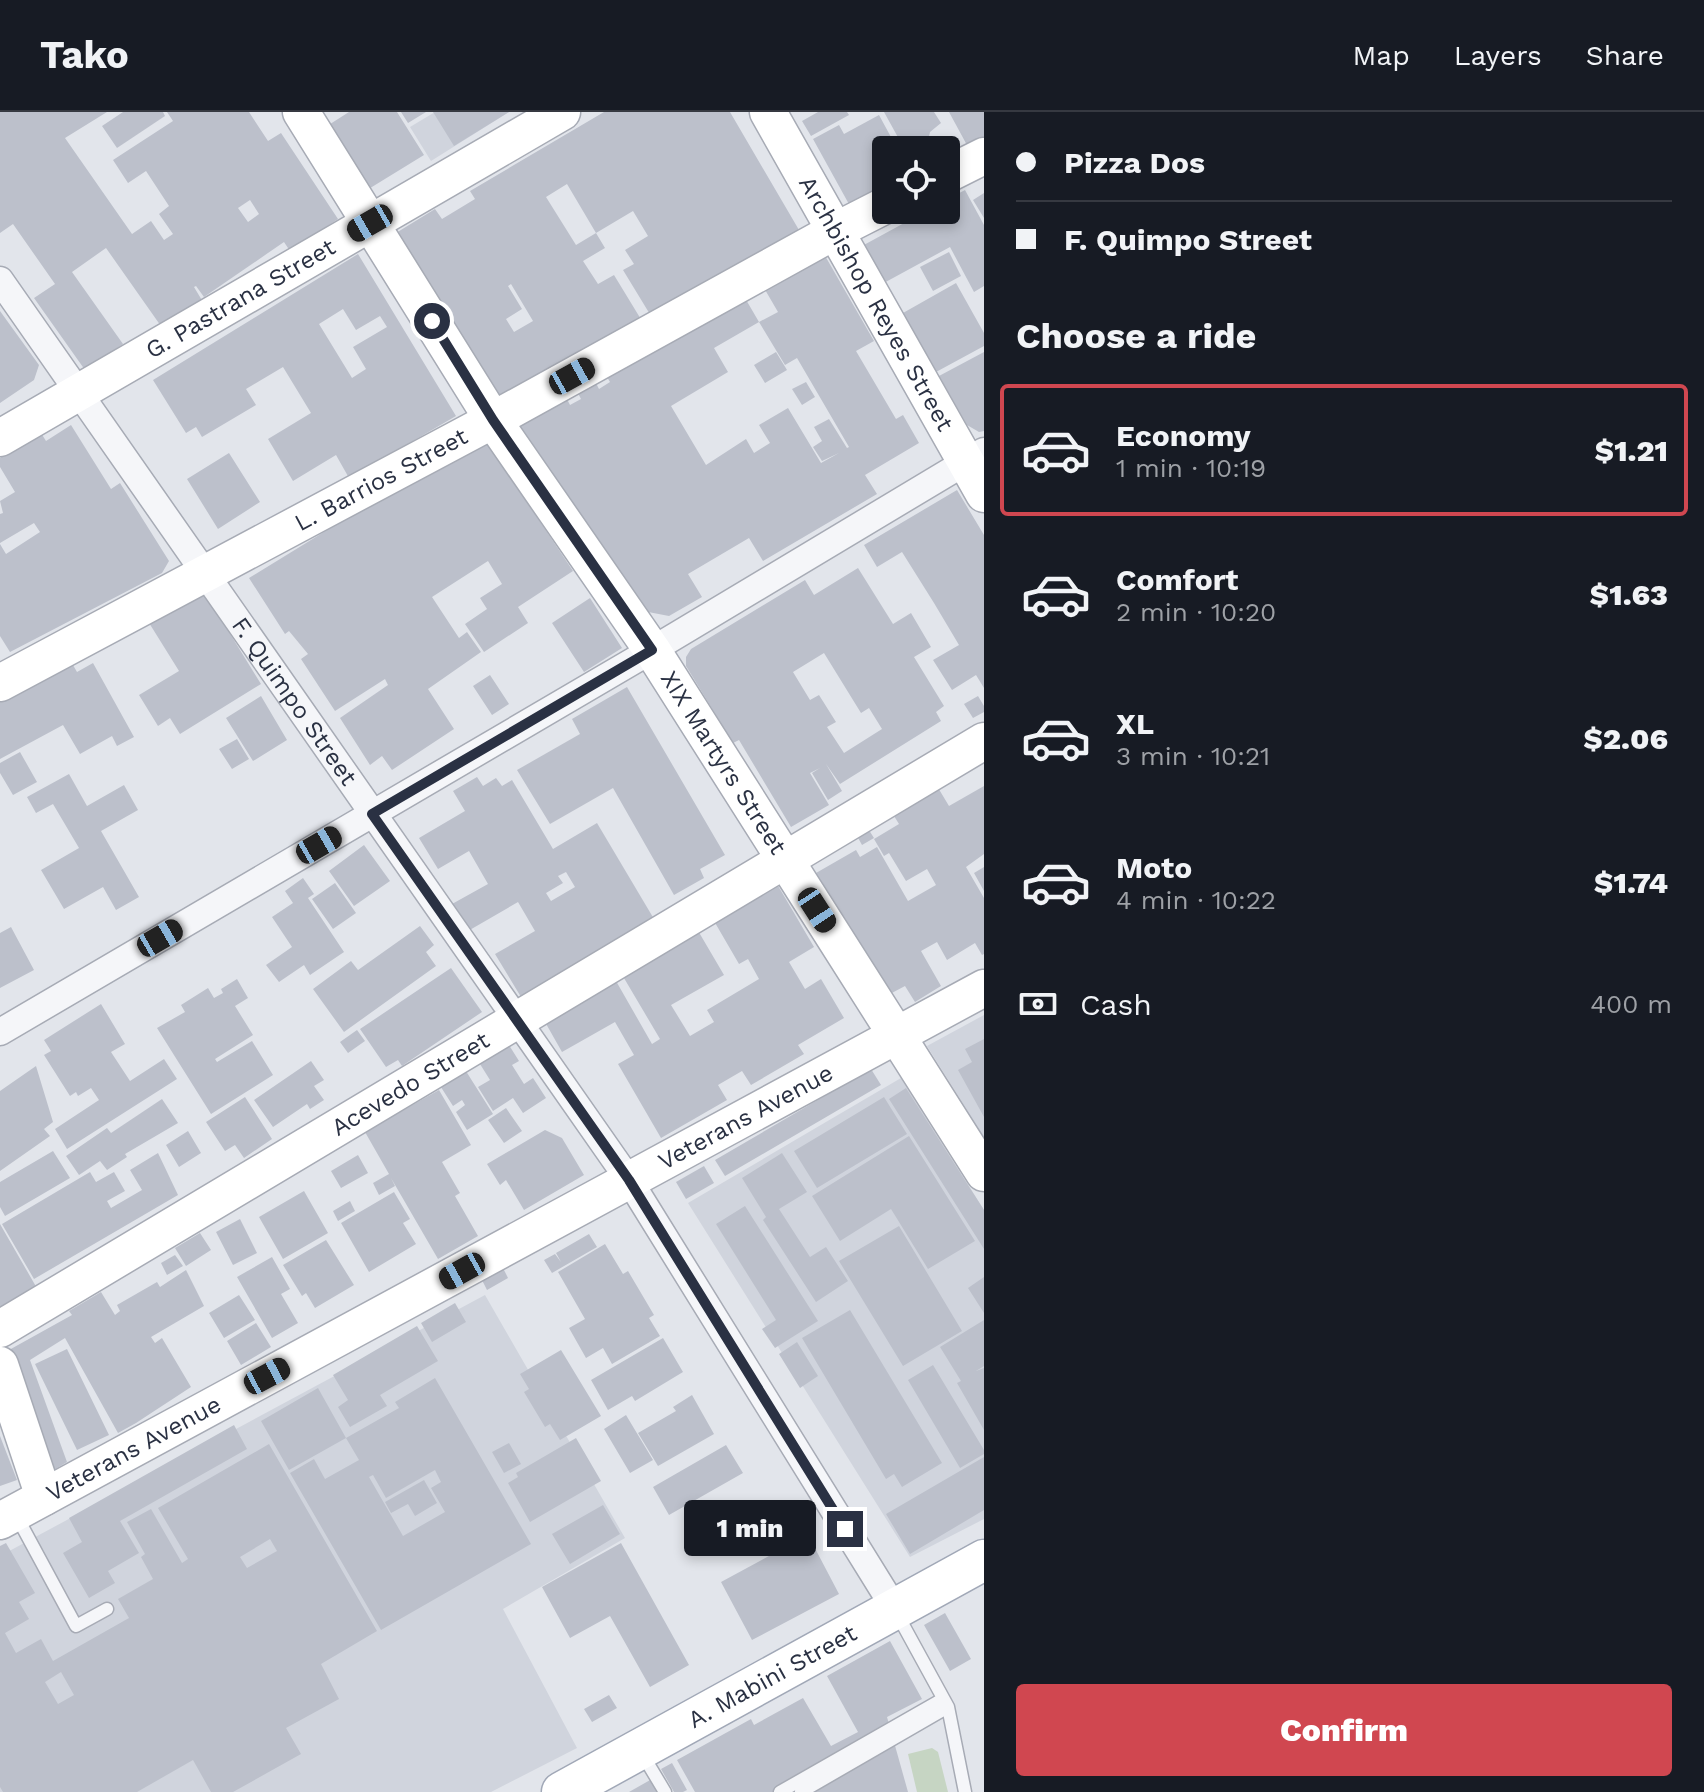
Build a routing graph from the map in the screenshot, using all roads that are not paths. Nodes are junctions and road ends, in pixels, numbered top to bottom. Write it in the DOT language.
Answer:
graph roads {
  1 [pos="301,112"];
  2 [pos="562,112"];
  3 [pos="768,112"];
  4 [pos="984,156"];
  5 [pos="960,168"];
  6 [pos="872,212"];
  7 [pos="370,223"];
  8 [pos="835,231"];
  9 [pos="0,280"];
  10 [pos="78,392"];
  11 [pos="493,420"];
  12 [pos="0,438"];
  13 [pos="975,456"];
  14 [pos="984,494"];
  15 [pos="205,573"];
  16 [pos="652,650"];
  17 [pos="0,683"];
  18 [pos="984,741"];
  19 [pos="372,814"];
  20 [pos="785,860"];
  21 [pos="984,988"];
  22 [pos="516,1020"];
  23 [pos="0,1032"];
  24 [pos="896,1035"];
  25 [pos="984,1173"];
  26 [pos="629,1180"];
  27 [pos="0,1329"];
  28 [pos="0,1365"];
  29 [pos="20,1510"];
  30 [pos="984,1560"];
  31 [pos="107,1609"];
  32 [pos="895,1609"];
  33 [pos="946,1703"];
  34 [pos="639,1750"];
  35 [pos="562,1792"];
  36 [pos="665,1792"];
  37 [pos="780,1792"];
  38 [pos="801,1792"];
  39 [pos="965,1792"];
  1 -- 7 [label="street, XIX Martyrs Street"];
  2 -- 7 [label="street, G. Pastrana Street"];
  3 -- 8 [label="street, Archbishop Reyes Street"];
  4 -- 5 [label="street"];
  6 -- 8 [label="street, L. Barrios Street"];
  7 -- 10 [label="street, G. Pastrana Street"];
  7 -- 11 [label="street, XIX Martyrs Street"];
  8 -- 11 [label="street, L. Barrios Street"];
  8 -- 13 [label="street, Archbishop Reyes Street"];
  9 -- 10 [label="street, F. Quimpo Street"];
  10 -- 12 [label="street, G. Pastrana Street"];
  10 -- 15 [label="street, F. Quimpo Street"];
  11 -- 15 [label="street, L. Barrios Street"];
  11 -- 16 [label="street, XIX Martyrs Street"];
  13 -- 14 [label="street, Archbishop Reyes Street"];
  13 -- 16 [label="street"];
  15 -- 17 [label="street, L. Barrios Street"];
  15 -- 19 [label="street, F. Quimpo Street"];
  16 -- 19 [label="street"];
  16 -- 20 [label="street, XIX Martyrs Street"];
  18 -- 20 [label="street, Acevedo Street"];
  19 -- 22 [label="street, F. Quimpo Street"];
  19 -- 23 [label="street"];
  20 -- 22 [label="street, Acevedo Street"];
  20 -- 24 [label="street, XIX Martyrs Street"];
  21 -- 24 [label="street, Veterans Avenue"];
  22 -- 26 [label="street, F. Quimpo Street"];
  22 -- 27 [label="street, Acevedo Street"];
  24 -- 25 [label="street, XIX Martyrs Street"];
  24 -- 26 [label="street, Veterans Avenue"];
  26 -- 29 [label="street, Veterans Avenue"];
  26 -- 32 [label="street, F. Quimpo Street"];
  28 -- 29 [label="street"];
  29 -- 31 [label="lane"];
  30 -- 32 [label="main road, A. Mabini Street"];
  32 -- 33 [label="lane"];
  32 -- 34 [label="main road, A. Mabini Street"];
  33 -- 37 [label="lane"];
  33 -- 38 [label="lane"];
  33 -- 39 [label="lane"];
  34 -- 35 [label="main road, A. Mabini Street"];
  34 -- 36 [label="lane"];
}
